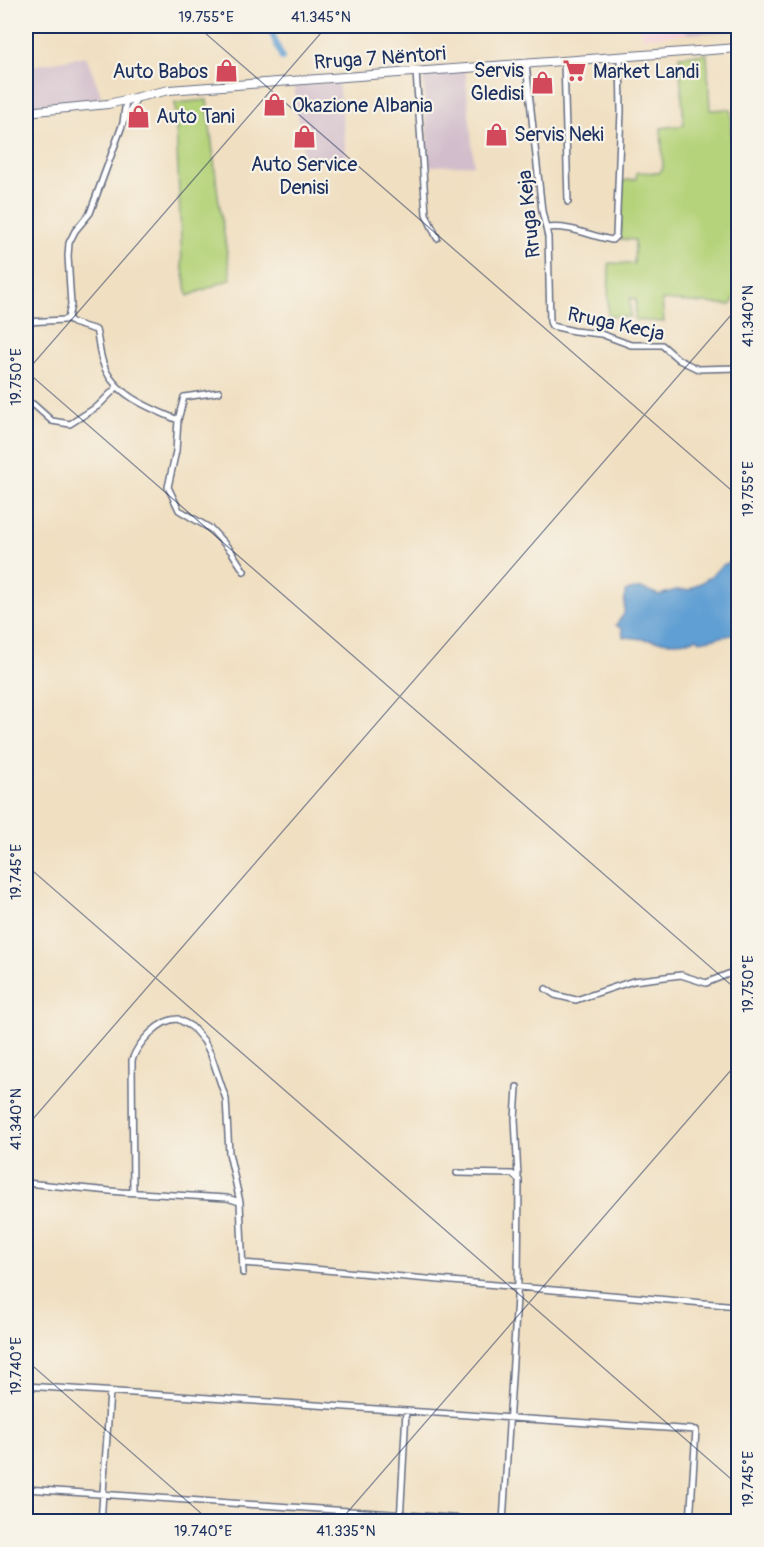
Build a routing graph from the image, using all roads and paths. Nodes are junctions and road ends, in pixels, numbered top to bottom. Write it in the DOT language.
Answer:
graph roads {
  1 [pos="738,48"];
  2 [pos="620,57"];
  3 [pos="564,61"];
  4 [pos="526,64"];
  5 [pos="416,72"];
  6 [pos="137,98"];
  7 [pos="126,100"];
  8 [pos="26,112"];
  9 [pos="123,123"];
  10 [pos="568,202"];
  11 [pos="546,228"];
  12 [pos="437,238"];
  13 [pos="68,318"];
  14 [pos="26,322"];
  15 [pos="552,326"];
  16 [pos="738,368"];
  17 [pos="117,387"];
  18 [pos="219,392"];
  19 [pos="26,409"];
  20 [pos="178,420"];
  21 [pos="244,570"];
  22 [pos="738,970"];
  23 [pos="546,989"];
  24 [pos="517,1088"];
  25 [pos="457,1173"];
  26 [pos="518,1177"];
  27 [pos="26,1183"];
  28 [pos="133,1192"];
  29 [pos="240,1202"];
  30 [pos="243,1263"];
  31 [pos="243,1273"];
  32 [pos="517,1287"];
  33 [pos="738,1306"];
  34 [pos="26,1386"];
  35 [pos="110,1392"];
  36 [pos="406,1411"];
  37 [pos="509,1418"];
  38 [pos="26,1489"];
  39 [pos="103,1494"];
  40 [pos="400,1514"];
  41 [pos="101,1521"];
  42 [pos="400,1521"];
  43 [pos="503,1521"];
  44 [pos="510,1521"];
  45 [pos="690,1521"];
  1 -- 2 [label="main road, Rruga 7 Nëntori"];
  2 -- 3 [label="main road, Rruga 7 Nëntori"];
  2 -- 11 [label="street"];
  3 -- 4 [label="main road, Rruga 7 Nëntori"];
  3 -- 10 [label="street"];
  4 -- 5 [label="main road, Rruga 7 Nëntori"];
  4 -- 11 [label="street, Rruga Keja"];
  5 -- 6 [label="main road, Rruga 7 Nëntori"];
  5 -- 12 [label="street"];
  6 -- 7 [label="main road, Rruga 7 Nëntori"];
  6 -- 9 [label="street"];
  7 -- 8 [label="main road, Rruga 7 Nëntori"];
  7 -- 9 [label="street"];
  9 -- 13 [label="street"];
  11 -- 15 [label="street, Rruga Keja"];
  13 -- 14 [label="street"];
  13 -- 17 [label="street"];
  15 -- 16 [label="street, Rruga Kecja"];
  17 -- 19 [label="street"];
  17 -- 20 [label="street"];
  18 -- 20 [label="street"];
  20 -- 21 [label="street"];
  22 -- 23 [label="street"];
  24 -- 26 [label="street"];
  25 -- 26 [label="street"];
  26 -- 32 [label="street"];
  27 -- 28 [label="street"];
  28 -- 29 [label="street"];
  28 -- 29 [label="street"];
  29 -- 30 [label="street"];
  30 -- 31 [label="street"];
  30 -- 32 [label="street"];
  32 -- 33 [label="street"];
  32 -- 37 [label="street"];
  34 -- 35 [label="street"];
  35 -- 36 [label="street"];
  35 -- 39 [label="street"];
  36 -- 37 [label="street"];
  36 -- 40 [label="street"];
  37 -- 43 [label="street"];
  37 -- 45 [label="street"];
  38 -- 39 [label="street"];
  39 -- 40 [label="street"];
  39 -- 41 [label="street"];
  40 -- 42 [label="street"];
  40 -- 43 [label="street"];
  43 -- 44 [label="street"];
}
